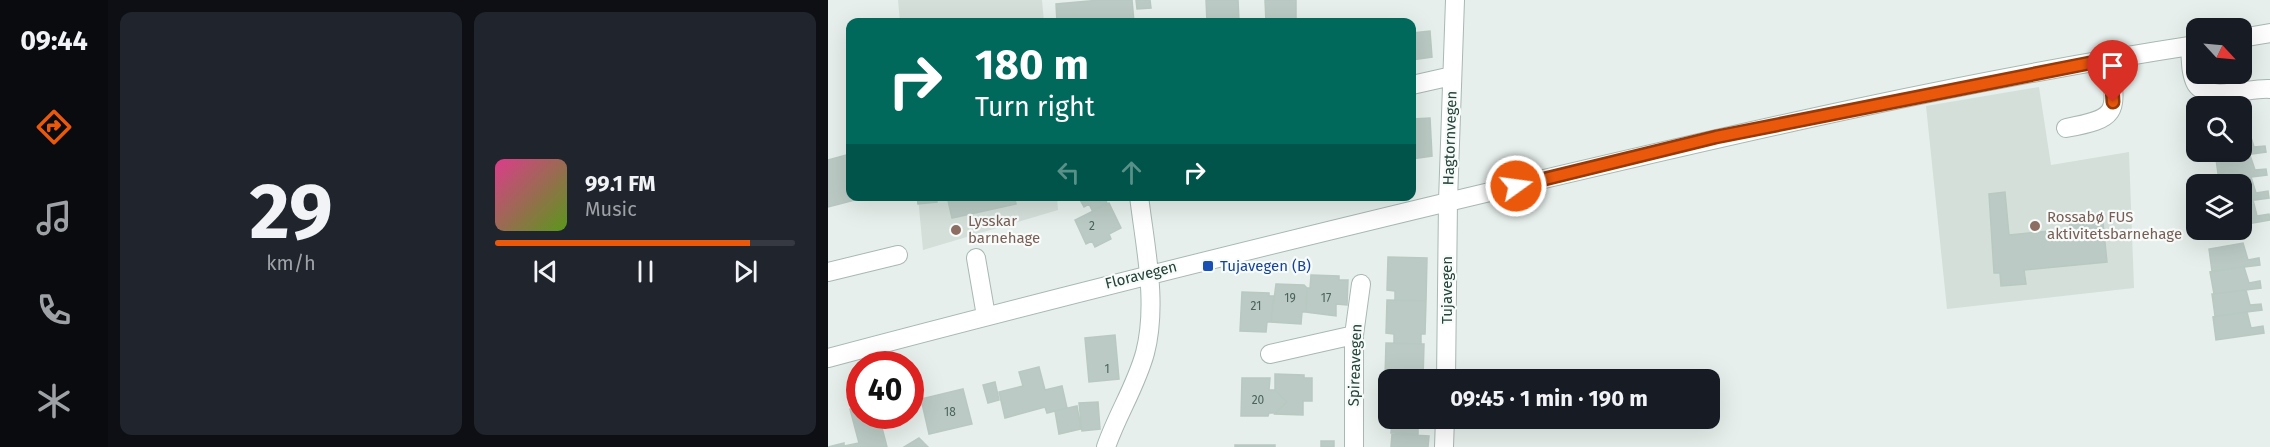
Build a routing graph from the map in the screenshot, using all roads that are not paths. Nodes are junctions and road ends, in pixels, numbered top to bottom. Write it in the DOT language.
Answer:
graph roads {
  1 [pos="1455,0"];
  2 [pos="2270,33"];
  3 [pos="2252,36"];
  4 [pos="2186,46"];
  5 [pos="2110,59"];
  6 [pos="1452,76"];
  7 [pos="2196,84"];
  8 [pos="1416,85"];
  9 [pos="2270,89"];
  10 [pos="2066,128"];
  11 [pos="1452,200"];
  12 [pos="1140,201"];
  13 [pos="898,255"];
  14 [pos="976,258"];
  15 [pos="828,272"];
  16 [pos="1148,273"];
  17 [pos="1361,284"];
  18 [pos="986,316"];
  19 [pos="1354,335"];
  20 [pos="1270,354"];
  21 [pos="828,358"];
  22 [pos="1446,369"];
  23 [pos="1445,429"];
  24 [pos="1106,447"];
  25 [pos="1354,447"];
  26 [pos="1444,447"];
  1 -- 6 [label="street, Hagtornvegen"];
  2 -- 3 [label="street"];
  4 -- 5 [label="street, Floravegen"];
  5 -- 10 [label="street"];
  5 -- 11 [label="street, Floravegen"];
  6 -- 8 [label="street, Hagtornvegen"];
  6 -- 11 [label="street, Hagtornvegen"];
  7 -- 9 [label="street"];
  11 -- 16 [label="street, Floravegen"];
  11 -- 22 [label="street, Tujavegen"];
  12 -- 16 [label="street"];
  13 -- 15 [label="street"];
  14 -- 18 [label="street"];
  16 -- 18 [label="street, Floravegen"];
  16 -- 24 [label="street"];
  17 -- 19 [label="street, Spireavegen"];
  18 -- 21 [label="street, Floravegen"];
  19 -- 20 [label="street"];
  19 -- 25 [label="street, Spireavegen"];
  23 -- 26 [label="street"];
}
